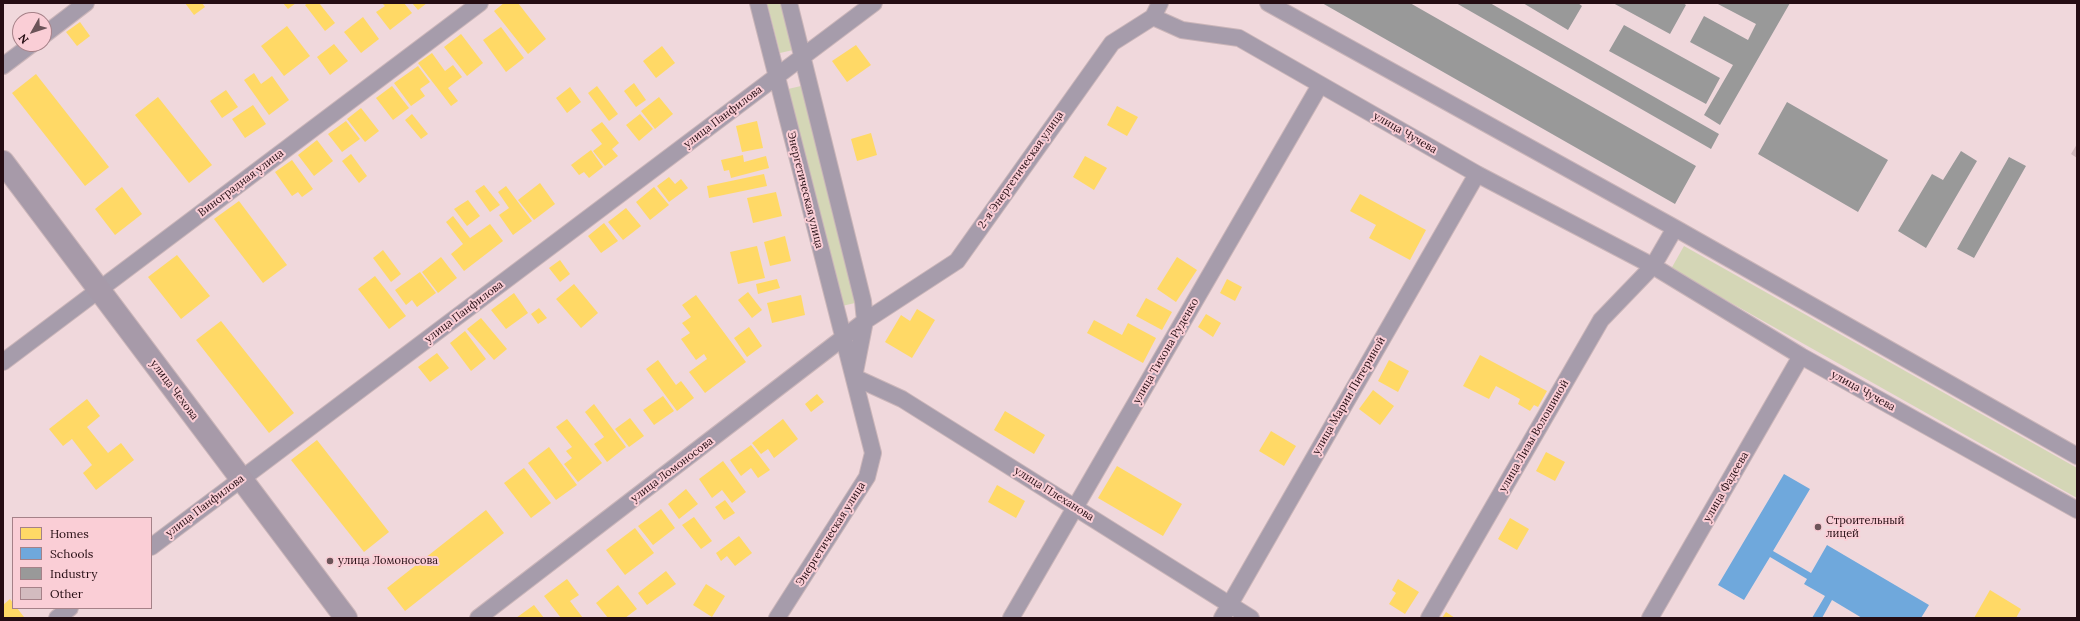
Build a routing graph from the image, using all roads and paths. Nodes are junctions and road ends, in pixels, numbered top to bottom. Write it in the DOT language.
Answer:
graph roads {
  1 [pos="86,3"];
  2 [pos="480,3"];
  3 [pos="758,3"];
  4 [pos="789,3"];
  5 [pos="874,3"];
  6 [pos="1268,3"];
  7 [pos="1157,10"];
  8 [pos="52,29"];
  9 [pos="21,52"];
  10 [pos="802,57"];
  11 [pos="3,66"];
  12 [pos="777,76"];
  13 [pos="1320,85"];
  14 [pos="3,162"];
  15 [pos="1477,174"];
  16 [pos="1675,228"];
  17 [pos="1653,266"];
  18 [pos="99,290"];
  19 [pos="865,321"];
  20 [pos="843,340"];
  21 [pos="1801,356"];
  22 [pos="3,362"];
  23 [pos="854,377"];
  24 [pos="2077,456"];
  25 [pos="241,479"];
  26 [pos="1075,507"];
  27 [pos="2077,510"];
  28 [pos="152,546"];
  29 [pos="69,609"];
  30 [pos="1226,611"];
  31 [pos="57,618"];
  32 [pos="346,618"];
  33 [pos="478,618"];
  34 [pos="778,618"];
  35 [pos="1011,618"];
  36 [pos="1252,618"];
  37 [pos="1429,618"];
  38 [pos="1650,618"];
  1 -- 8 [label="street"];
  2 -- 18 [label="street, Виноградная улица"];
  3 -- 12 [label="street, Энергетическая улица"];
  4 -- 10 [label="street, Энергетическая улица"];
  5 -- 10 [label="street, улица Панфилова"];
  6 -- 16 [label="street"];
  7 -- 13 [label="street, улица Чучева"];
  7 -- 19 [label="street, 2-я Энергетическая улица"];
  9 -- 11 [label="street"];
  10 -- 12 [label="street, улица Панфилова"];
  10 -- 19 [label="street, Энергетическая улица"];
  12 -- 20 [label="street, Энергетическая улица"];
  12 -- 25 [label="street, улица Панфилова"];
  13 -- 15 [label="street, улица Чучева"];
  13 -- 26 [label="street, улица Тихона Руденко"];
  14 -- 18 [label="main road, улица Чехова"];
  15 -- 17 [label="street, улица Чучева"];
  15 -- 30 [label="street, улица Марии Питериной"];
  16 -- 17 [label="street"];
  16 -- 24 [label="street"];
  17 -- 21 [label="street, улица Чучева"];
  17 -- 37 [label="street, улица Лизы Волошиной"];
  18 -- 22 [label="street, Виноградная улица"];
  18 -- 25 [label="main road, улица Чехова"];
  19 -- 20 [label="street, улица Ломоносова"];
  19 -- 23 [label="street, Энергетическая улица"];
  20 -- 23 [label="street, Энергетическая улица"];
  20 -- 33 [label="street, улица Ломоносова"];
  21 -- 27 [label="street, улица Чучева"];
  21 -- 38 [label="street, улица Фадеева"];
  23 -- 26 [label="street, улица Плеханова"];
  23 -- 34 [label="street, Энергетическая улица"];
  25 -- 28 [label="street, улица Панфилова"];
  25 -- 32 [label="main road, улица Чехова"];
  26 -- 30 [label="street, улица Плеханова"];
  26 -- 35 [label="street, улица Тихона Руденко"];
  29 -- 31 [label="street"];
  30 -- 36 [label="street, улица Плеханова"];
}
